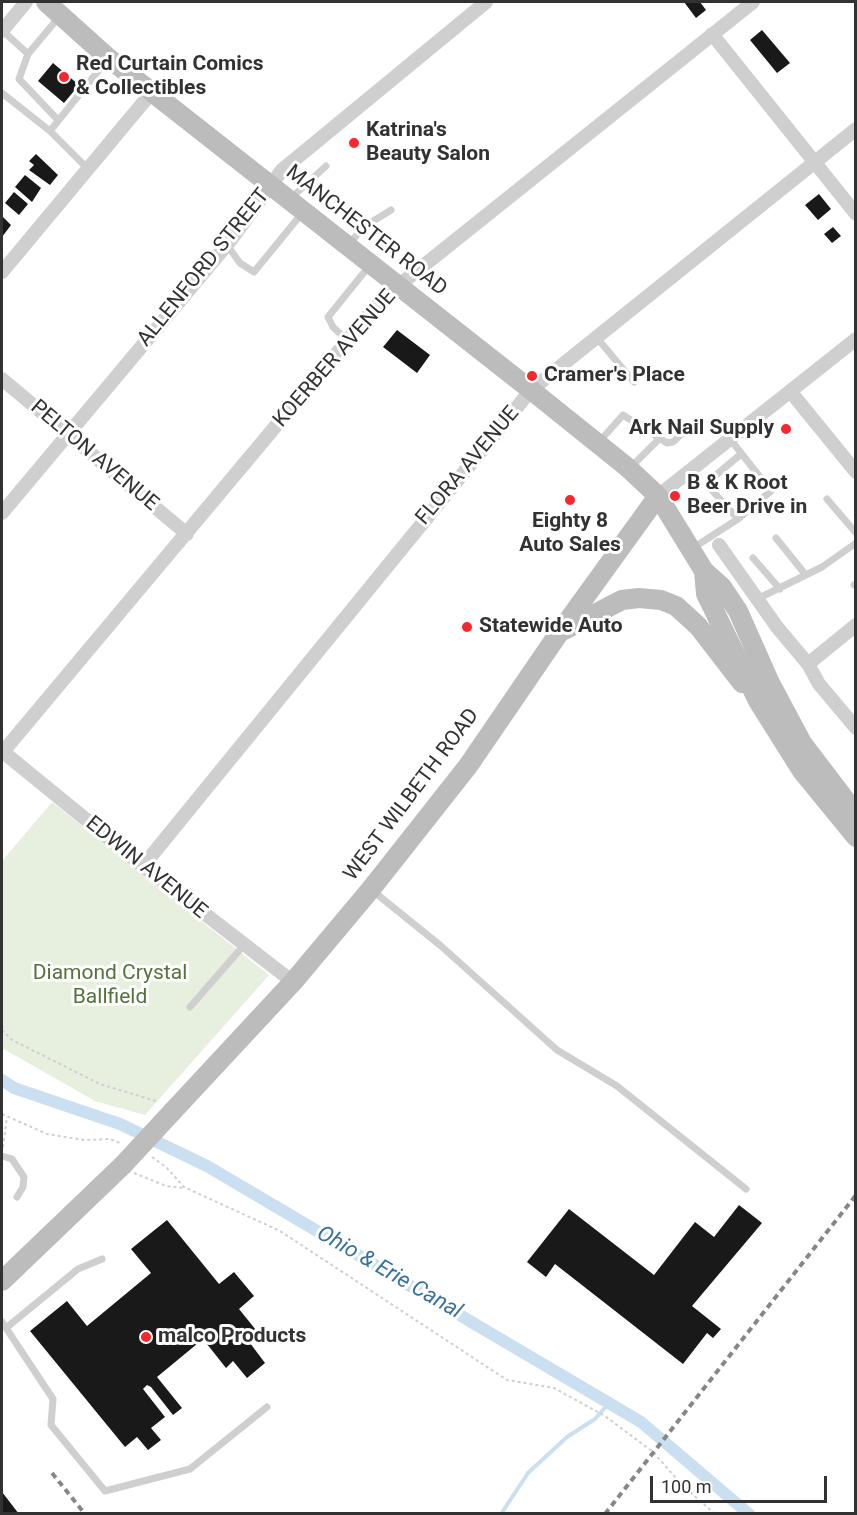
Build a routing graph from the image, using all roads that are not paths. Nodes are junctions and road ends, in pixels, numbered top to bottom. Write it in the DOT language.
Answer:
graph roads {
  1 [pos="26,2"];
  2 [pos="486,2"];
  3 [pos="753,2"];
  4 [pos="54,8"];
  5 [pos="2,31"];
  6 [pos="712,34"];
  7 [pos="28,54"];
  8 [pos="108,58"];
  9 [pos="152,92"];
  10 [pos="2,93"];
  11 [pos="58,120"];
  12 [pos="855,129"];
  13 [pos="50,131"];
  14 [pos="814,160"];
  15 [pos="326,166"];
  16 [pos="88,169"];
  17 [pos="270,187"];
  18 [pos="296,206"];
  19 [pos="391,210"];
  20 [pos="855,214"];
  21 [pos="227,244"];
  22 [pos="346,246"];
  23 [pos="370,265"];
  24 [pos="2,272"];
  25 [pos="398,286"];
  26 [pos="597,338"];
  27 [pos="855,339"];
  28 [pos="348,341"];
  29 [pos="2,379"];
  30 [pos="634,382"];
  31 [pos="531,390"];
  32 [pos="790,391"];
  33 [pos="687,429"];
  34 [pos="68,434"];
  35 [pos="659,439"];
  36 [pos="730,439"];
  37 [pos="598,444"];
  38 [pos="741,454"];
  39 [pos="629,469"];
  40 [pos="855,472"];
  41 [pos="658,496"];
  42 [pos="827,500"];
  43 [pos="2,513"];
  44 [pos="738,519"];
  45 [pos="855,533"];
  46 [pos="187,534"];
  47 [pos="776,538"];
  48 [pos="855,543"];
  49 [pos="719,544"];
  50 [pos="691,550"];
  51 [pos="753,558"];
  52 [pos="704,571"];
  53 [pos="806,574"];
  54 [pos="780,589"];
  55 [pos="757,599"];
  56 [pos="855,625"];
  57 [pos="559,633"];
  58 [pos="808,664"];
  59 [pos="758,701"];
  60 [pos="855,728"];
  61 [pos="2,752"];
  62 [pos="855,814"];
  63 [pos="855,837"];
  64 [pos="142,866"];
  65 [pos="371,889"];
  66 [pos="244,945"];
  67 [pos="293,982"];
  68 [pos="190,1007"];
  69 [pos="2,1156"];
  70 [pos="746,1189"];
  71 [pos="17,1197"];
  72 [pos="102,1259"];
  73 [pos="2,1281"];
  74 [pos="4,1325"];
  75 [pos="267,1407"];
  1 -- 5 [label="street"];
  2 -- 17 [label="street, ALLENFORD STREET"];
  3 -- 6 [label="street, KOERBER AVENUE"];
  4 -- 7 [label="lane"];
  4 -- 8 [label="main road, MANCHESTER ROAD"];
  5 -- 7 [label="lane"];
  6 -- 14 [label="street"];
  6 -- 25 [label="street, KOERBER AVENUE"];
  7 -- 11 [label="lane"];
  8 -- 9 [label="main road, MANCHESTER ROAD"];
  8 -- 11 [label="lane"];
  9 -- 16 [label="street"];
  9 -- 17 [label="main road, MANCHESTER ROAD"];
  10 -- 13 [label="lane"];
  11 -- 13 [label="lane"];
  12 -- 14 [label="street, FLORA AVENUE"];
  13 -- 16 [label="lane"];
  14 -- 20 [label="street"];
  14 -- 26 [label="street, FLORA AVENUE"];
  15 -- 18 [label="lane"];
  16 -- 24 [label="street"];
  17 -- 18 [label="main road, MANCHESTER ROAD"];
  17 -- 21 [label="street, ALLENFORD STREET"];
  18 -- 21 [label="lane"];
  18 -- 22 [label="main road, MANCHESTER ROAD"];
  19 -- 22 [label="lane"];
  21 -- 34 [label="street, ALLENFORD STREET"];
  22 -- 23 [label="main road, MANCHESTER ROAD"];
  23 -- 25 [label="main road, MANCHESTER ROAD"];
  23 -- 28 [label="lane"];
  25 -- 28 [label="street, KOERBER AVENUE"];
  25 -- 31 [label="main road, MANCHESTER ROAD"];
  26 -- 30 [label="lane"];
  26 -- 31 [label="street, FLORA AVENUE"];
  27 -- 32 [label="street, WEST WILBETH ROAD"];
  28 -- 46 [label="street, KOERBER AVENUE"];
  29 -- 34 [label="street, PELTON AVENUE"];
  31 -- 37 [label="main road, MANCHESTER ROAD"];
  31 -- 64 [label="street, FLORA AVENUE"];
  32 -- 36 [label="street, WEST WILBETH ROAD"];
  32 -- 40 [label="street"];
  33 -- 35 [label="lane"];
  34 -- 43 [label="street, ALLENFORD STREET"];
  34 -- 46 [label="street, PELTON AVENUE"];
  35 -- 37 [label="lane"];
  35 -- 39 [label="lane"];
  36 -- 38 [label="lane"];
  36 -- 41 [label="street, WEST WILBETH ROAD"];
  37 -- 39 [label="main road, MANCHESTER ROAD"];
  38 -- 44 [label="lane"];
  38 -- 44 [label="lane"];
  39 -- 41 [label="main road, MANCHESTER ROAD"];
  41 -- 50 [label="main road, MANCHESTER ROAD"];
  41 -- 57 [label="main road, WEST WILBETH ROAD"];
  42 -- 45 [label="lane"];
  44 -- 50 [label="lane"];
  46 -- 61 [label="street, KOERBER AVENUE"];
  47 -- 53 [label="lane"];
  48 -- 53 [label="lane"];
  49 -- 55 [label="street"];
  50 -- 52 [label="main road, MANCHESTER ROAD"];
  51 -- 54 [label="lane"];
  52 -- 59 [label="main road"];
  52 -- 62 [label="main road"];
  53 -- 54 [label="lane"];
  54 -- 55 [label="lane"];
  55 -- 58 [label="street"];
  56 -- 58 [label="street"];
  57 -- 59 [label="main road"];
  57 -- 65 [label="main road, WEST WILBETH ROAD"];
  58 -- 60 [label="street"];
  59 -- 63 [label="main road"];
  61 -- 64 [label="street, EDWIN AVENUE"];
  64 -- 66 [label="street, EDWIN AVENUE"];
  65 -- 67 [label="main road, WEST WILBETH ROAD"];
  65 -- 70 [label="lane"];
  66 -- 67 [label="street, EDWIN AVENUE"];
  66 -- 68 [label="lane"];
  67 -- 73 [label="main road, WEST WILBETH ROAD, bridge"];
  69 -- 71 [label="lane"];
  72 -- 74 [label="lane"];
  74 -- 75 [label="lane"];
}
